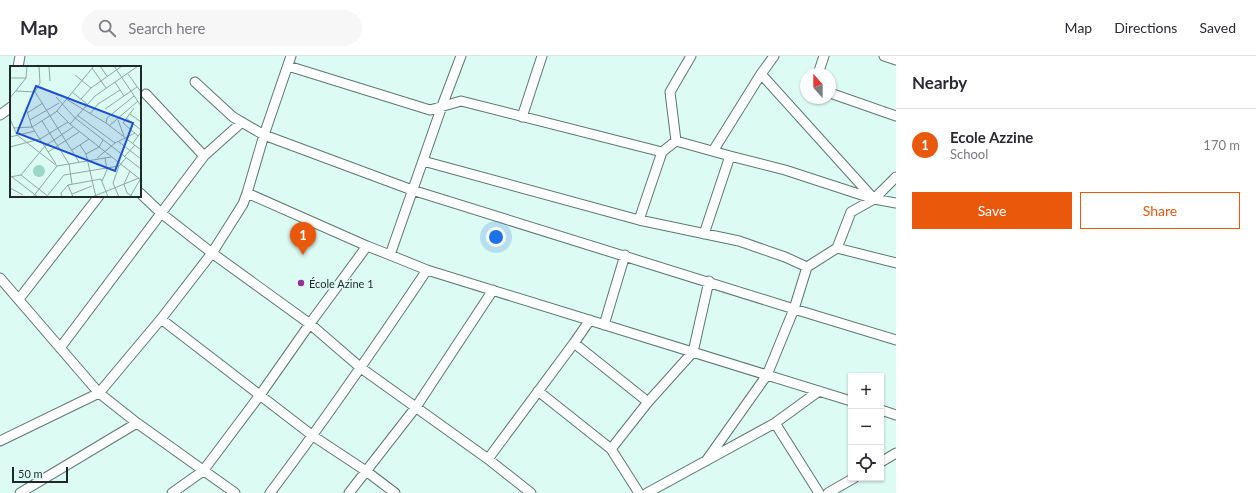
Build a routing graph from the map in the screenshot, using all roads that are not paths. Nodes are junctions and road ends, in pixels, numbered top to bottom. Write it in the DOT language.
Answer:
graph roads {
  1 [pos="20,56"];
  2 [pos="291,56"];
  3 [pos="462,56"];
  4 [pos="542,56"];
  5 [pos="691,56"];
  6 [pos="774,56"];
  7 [pos="824,56"];
  8 [pos="884,56"];
  9 [pos="896,60"];
  10 [pos="18,66"];
  11 [pos="288,66"];
  12 [pos="820,68"];
  13 [pos="761,74"];
  14 [pos="195,82"];
  15 [pos="146,94"];
  16 [pos="836,95"];
  17 [pos="442,106"];
  18 [pos="10,108"];
  19 [pos="0,115"];
  20 [pos="896,116"];
  21 [pos="522,117"];
  22 [pos="242,122"];
  23 [pos="264,135"];
  24 [pos="676,141"];
  25 [pos="713,151"];
  26 [pos="662,152"];
  27 [pos="204,156"];
  28 [pos="730,156"];
  29 [pos="422,161"];
  30 [pos="896,177"];
  31 [pos="412,190"];
  32 [pos="247,193"];
  33 [pos="141,194"];
  34 [pos="98,197"];
  35 [pos="874,199"];
  36 [pos="896,203"];
  37 [pos="161,213"];
  38 [pos="639,220"];
  39 [pos="704,234"];
  40 [pos="367,246"];
  41 [pos="836,248"];
  42 [pos="212,253"];
  43 [pos="390,255"];
  44 [pos="625,255"];
  45 [pos="896,263"];
  46 [pos="807,267"];
  47 [pos="426,270"];
  48 [pos="0,278"];
  49 [pos="709,281"];
  50 [pos="493,290"];
  51 [pos="19,299"];
  52 [pos="794,309"];
  53 [pos="161,319"];
  54 [pos="590,320"];
  55 [pos="310,324"];
  56 [pos="604,325"];
  57 [pos="896,340"];
  58 [pos="574,343"];
  59 [pos="60,348"];
  60 [pos="693,352"];
  61 [pos="361,368"];
  62 [pos="767,375"];
  63 [pos="538,391"];
  64 [pos="818,391"];
  65 [pos="99,393"];
  66 [pos="260,395"];
  67 [pos="848,400"];
  68 [pos="648,402"];
  69 [pos="416,407"];
  70 [pos="884,411"];
  71 [pos="896,415"];
  72 [pos="775,422"];
  73 [pos="137,423"];
  74 [pos="313,436"];
  75 [pos="0,441"];
  76 [pos="611,450"];
  77 [pos="896,453"];
  78 [pos="488,459"];
  79 [pos="884,460"];
  80 [pos="706,461"];
  81 [pos="203,471"];
  82 [pos="366,471"];
  83 [pos="849,481"];
  84 [pos="20,493"];
  85 [pos="172,493"];
  86 [pos="235,493"];
  87 [pos="270,493"];
  88 [pos="349,493"];
  89 [pos="395,493"];
  90 [pos="531,493"];
  91 [pos="639,493"];
  92 [pos="648,493"];
  93 [pos="819,493"];
  94 [pos="828,493"];
  1 -- 10 [label="street"];
  2 -- 11 [label="street"];
  3 -- 17 [label="street"];
  4 -- 21 [label="street"];
  5 -- 24 [label="street"];
  6 -- 13 [label="street"];
  7 -- 12 [label="street"];
  8 -- 9 [label="street"];
  11 -- 17 [label="street"];
  11 -- 23 [label="street"];
  13 -- 25 [label="street"];
  13 -- 35 [label="street"];
  14 -- 22 [label="street"];
  15 -- 27 [label="street"];
  16 -- 20 [label="street"];
  17 -- 21 [label="street"];
  17 -- 29 [label="street"];
  18 -- 19 [label="street"];
  21 -- 26 [label="street"];
  22 -- 23 [label="street"];
  22 -- 27 [label="street"];
  23 -- 31 [label="street"];
  23 -- 32 [label="street"];
  24 -- 25 [label="street"];
  24 -- 26 [label="street"];
  25 -- 28 [label="street"];
  26 -- 38 [label="street"];
  27 -- 37 [label="street"];
  28 -- 35 [label="street"];
  28 -- 39 [label="street"];
  29 -- 31 [label="street"];
  29 -- 38 [label="street"];
  30 -- 35 [label="street"];
  31 -- 43 [label="street"];
  31 -- 44 [label="street"];
  32 -- 40 [label="street"];
  32 -- 42 [label="street"];
  33 -- 37 [label="street"];
  34 -- 51 [label="street"];
  35 -- 36 [label="street"];
  35 -- 41 [label="street"];
  37 -- 42 [label="street"];
  37 -- 59 [label="street"];
  38 -- 39 [label="street"];
  39 -- 46 [label="street"];
  40 -- 43 [label="street"];
  40 -- 55 [label="street"];
  41 -- 45 [label="street"];
  41 -- 46 [label="street"];
  42 -- 53 [label="street"];
  42 -- 55 [label="street"];
  43 -- 47 [label="street"];
  44 -- 49 [label="street"];
  44 -- 56 [label="street"];
  46 -- 52 [label="street"];
  47 -- 50 [label="street"];
  47 -- 61 [label="street"];
  48 -- 51 [label="street"];
  49 -- 52 [label="street"];
  49 -- 60 [label="street"];
  50 -- 54 [label="street"];
  50 -- 69 [label="street"];
  51 -- 59 [label="street"];
  52 -- 57 [label="street"];
  52 -- 62 [label="street"];
  53 -- 65 [label="street"];
  53 -- 66 [label="street"];
  54 -- 56 [label="street"];
  54 -- 58 [label="street"];
  55 -- 61 [label="street"];
  55 -- 66 [label="street"];
  56 -- 60 [label="street"];
  58 -- 63 [label="street"];
  58 -- 68 [label="street"];
  59 -- 65 [label="street"];
  60 -- 62 [label="street"];
  60 -- 68 [label="street"];
  61 -- 69 [label="street"];
  61 -- 74 [label="street"];
  62 -- 64 [label="street"];
  62 -- 80 [label="street"];
  63 -- 76 [label="street"];
  63 -- 78 [label="street"];
  64 -- 67 [label="street"];
  64 -- 72 [label="street"];
  65 -- 73 [label="street"];
  65 -- 75 [label="street"];
  66 -- 74 [label="street"];
  66 -- 81 [label="street"];
  68 -- 76 [label="street"];
  69 -- 78 [label="street"];
  69 -- 82 [label="street"];
  70 -- 71 [label="street"];
  72 -- 80 [label="street"];
  72 -- 93 [label="street"];
  73 -- 81 [label="street"];
  73 -- 84 [label="street"];
  74 -- 82 [label="street"];
  74 -- 87 [label="street"];
  76 -- 91 [label="street"];
  77 -- 79 [label="street"];
  78 -- 90 [label="street"];
  80 -- 92 [label="street"];
  81 -- 85 [label="street"];
  81 -- 86 [label="street"];
  82 -- 88 [label="street"];
  82 -- 89 [label="street"];
  83 -- 94 [label="street"];
}
